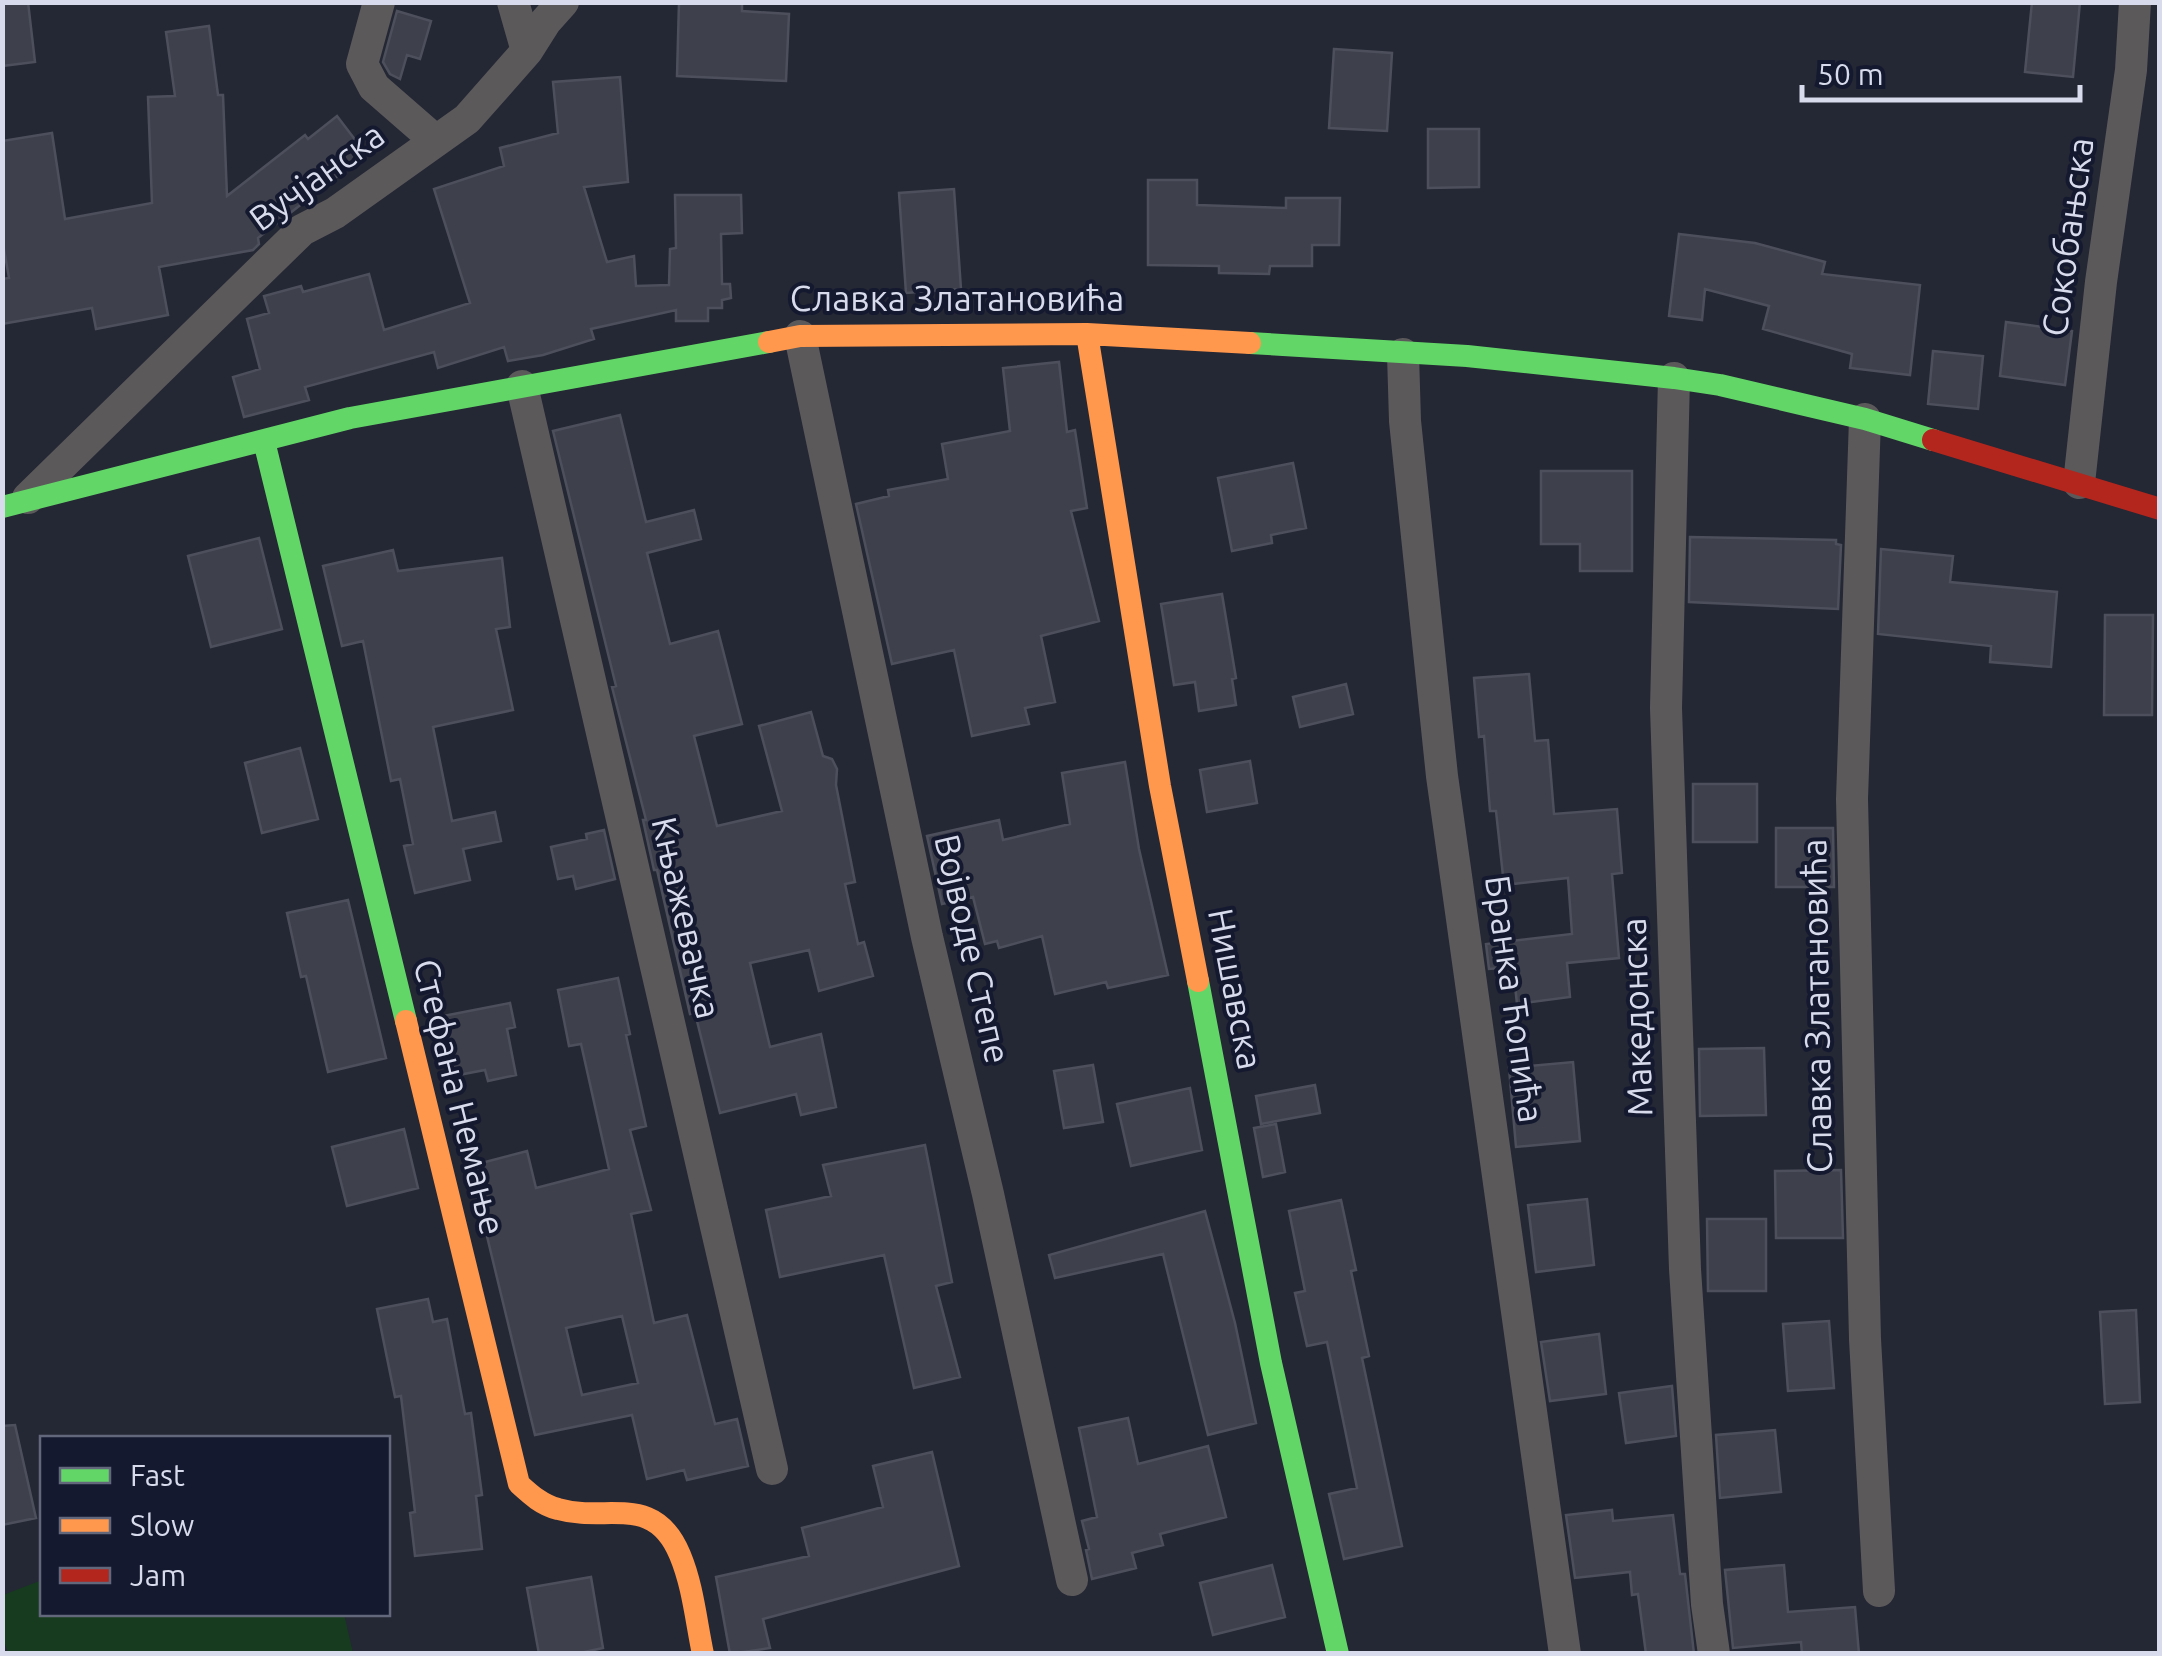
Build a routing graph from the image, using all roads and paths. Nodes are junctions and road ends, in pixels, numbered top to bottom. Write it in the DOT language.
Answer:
graph roads {
  1 [pos="379,2"];
  2 [pos="513,2"];
  3 [pos="562,2"];
  4 [pos="2136,2"];
  5 [pos="527,51"];
  6 [pos="436,141"];
  7 [pos="1088,334"];
  8 [pos="800,336"];
  9 [pos="1403,354"];
  10 [pos="1674,378"];
  11 [pos="522,386"];
  12 [pos="1865,419"];
  13 [pos="264,442"];
  14 [pos="2079,483"];
  15 [pos="15,503"];
  16 [pos="2160,509"];
  17 [pos="772,1469"];
  18 [pos="1072,1580"];
  19 [pos="1879,1591"];
  20 [pos="704,1654"];
  21 [pos="1338,1654"];
  22 [pos="1565,1654"];
  23 [pos="1714,1654"];
  1 -- 6 [label="street"];
  2 -- 5 [label="street"];
  3 -- 5 [label="street, Вучјанска"];
  4 -- 14 [label="street, Сокобањска"];
  5 -- 6 [label="street, Вучјанска"];
  6 -- 15 [label="street, Вучјанска"];
  7 -- 8 [label="street, Славка Златановића"];
  7 -- 9 [label="street, Славка Златановића"];
  7 -- 21 [label="street, Нишавска"];
  8 -- 11 [label="street, Славка Златановића"];
  8 -- 18 [label="street, Војводе Степе"];
  9 -- 10 [label="street, Славка Златановића"];
  9 -- 22 [label="street, Бранка Ћопића"];
  10 -- 12 [label="street, Славка Златановића"];
  10 -- 23 [label="street, Македонска"];
  11 -- 13 [label="street, Славка Златановића"];
  11 -- 17 [label="street, Књажевачка"];
  12 -- 14 [label="street, Славка Златановића"];
  12 -- 19 [label="street, Славка Златановића"];
  13 -- 15 [label="street, Славка Златановића"];
  13 -- 20 [label="street, Стефана Немање"];
  14 -- 16 [label="street, Славка Златановића"];
}
